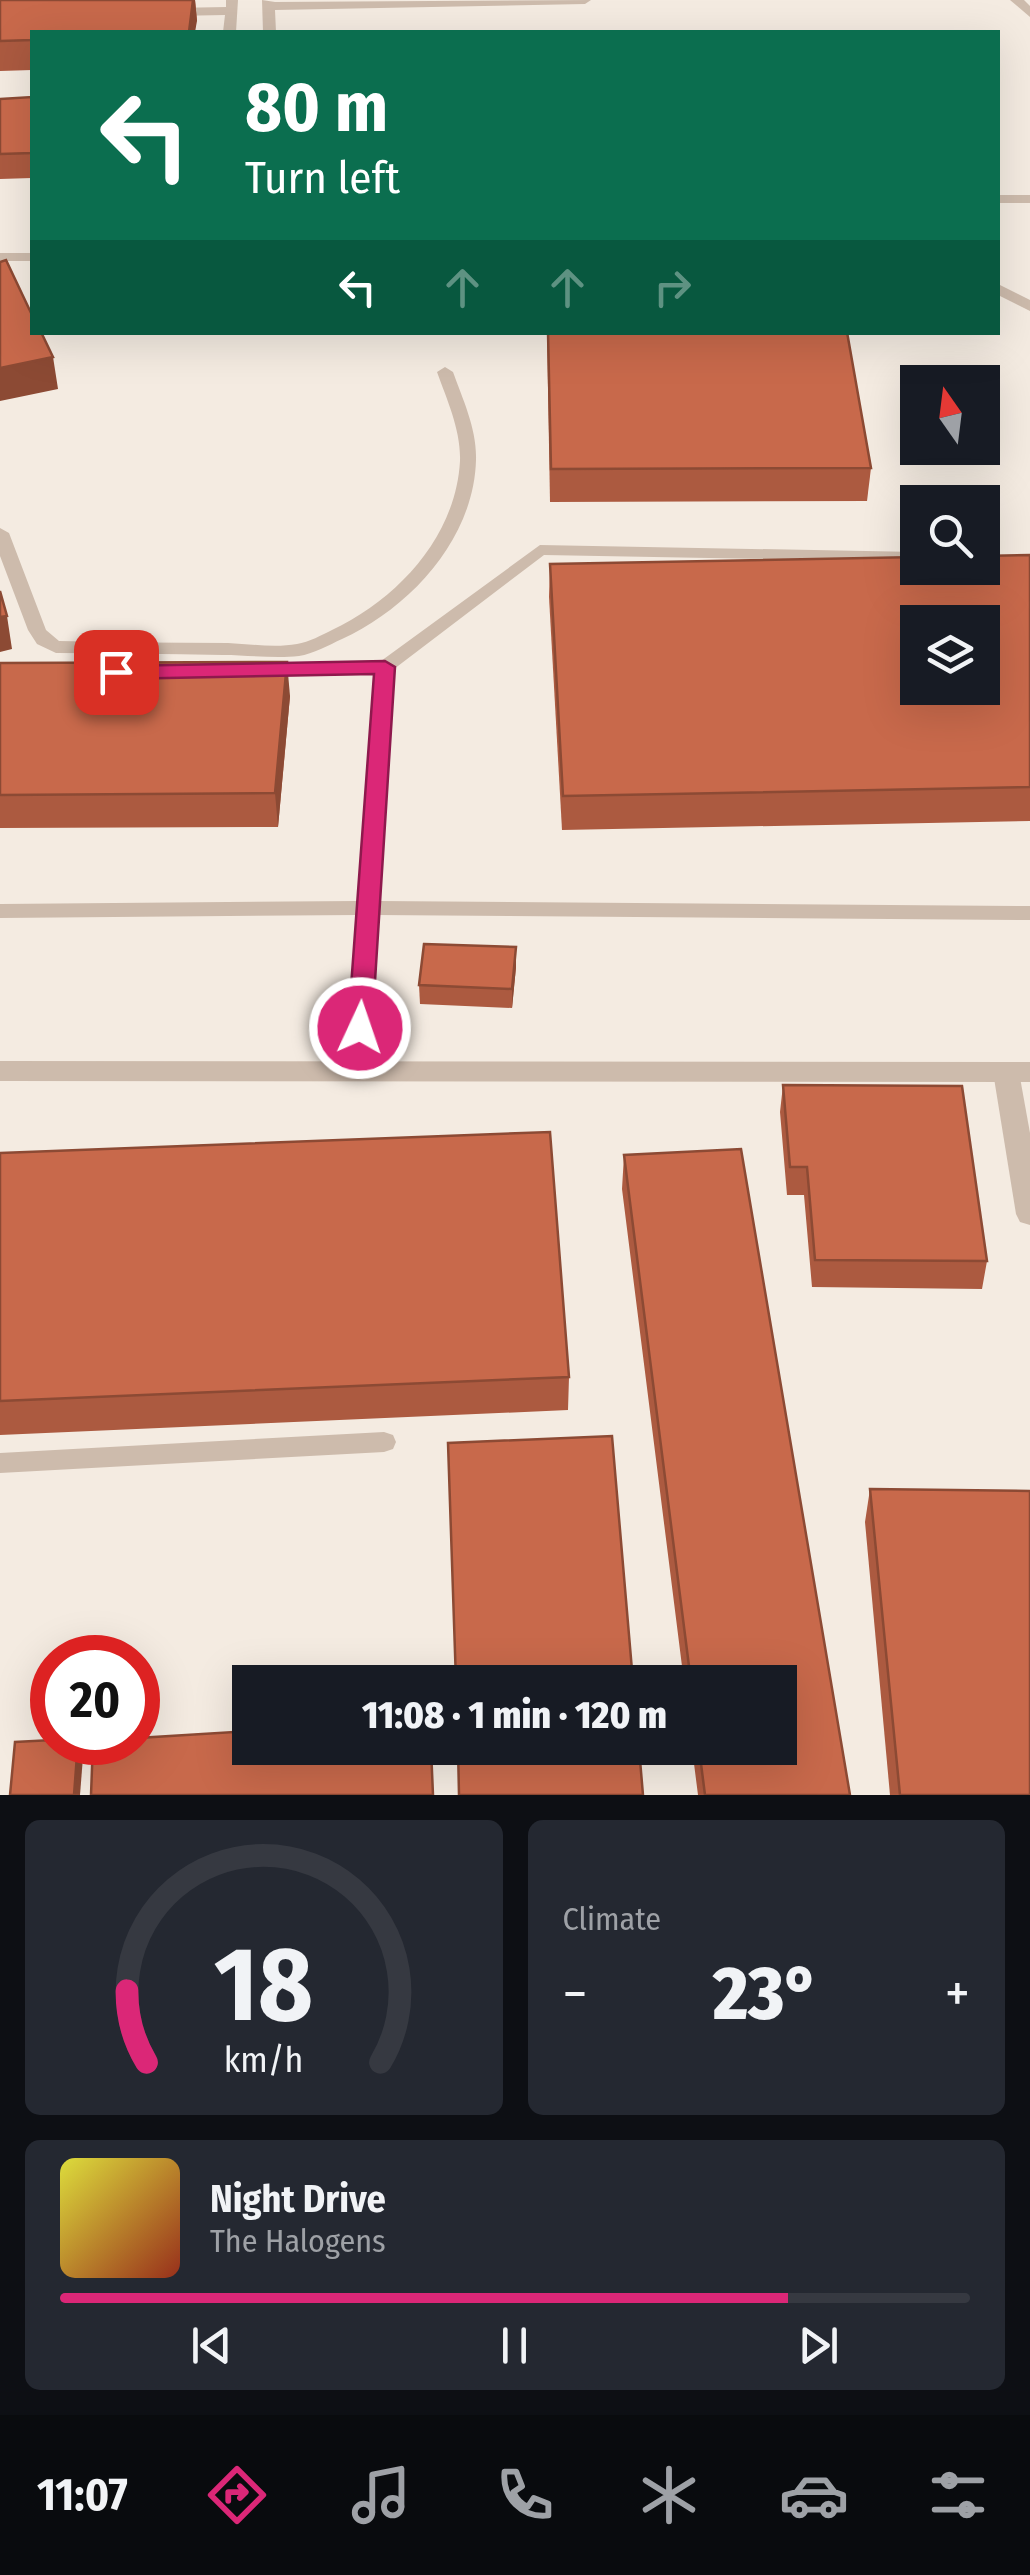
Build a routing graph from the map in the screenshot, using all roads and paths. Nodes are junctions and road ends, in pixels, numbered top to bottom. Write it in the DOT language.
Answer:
graph roads {
  1 [pos="585,0"];
  2 [pos="1016,0"];
  3 [pos="269,3"];
  4 [pos="232,6"];
  5 [pos="154,12"];
  6 [pos="1030,13"];
  7 [pos="270,30"];
  8 [pos="1030,198"];
  9 [pos="1000,199"];
  10 [pos="0,257"];
  11 [pos="30,257"];
  12 [pos="1000,290"];
  13 [pos="1030,306"];
  14 [pos="444,372"];
  15 [pos="0,533"];
  16 [pos="900,556"];
  17 [pos="385,667"];
  18 [pos="231,670"];
  19 [pos="366,908"];
  20 [pos="0,911"];
  21 [pos="1030,913"];
  22 [pos="0,1071"];
  23 [pos="356,1071"];
  24 [pos="1018,1072"];
  25 [pos="1030,1214"];
  26 [pos="384,1442"];
  27 [pos="0,1463"];
  1 -- 3 [label="lane"];
  2 -- 6 [label="lane"];
  3 -- 7 [label="lane"];
  4 -- 5 [label="lane"];
  8 -- 9 [label="lane"];
  10 -- 11 [label="lane"];
  12 -- 13 [label="lane"];
  14 -- 15 [label="lane"];
  16 -- 17 [label="lane"];
  17 -- 18 [label="lane"];
  17 -- 19 [label="lane"];
  19 -- 20 [label="lane"];
  19 -- 21 [label="lane"];
  19 -- 23 [label="lane"];
  22 -- 23 [label="street"];
  23 -- 24 [label="street"];
  24 -- 25 [label="street"];
  26 -- 27 [label="lane"];
}
